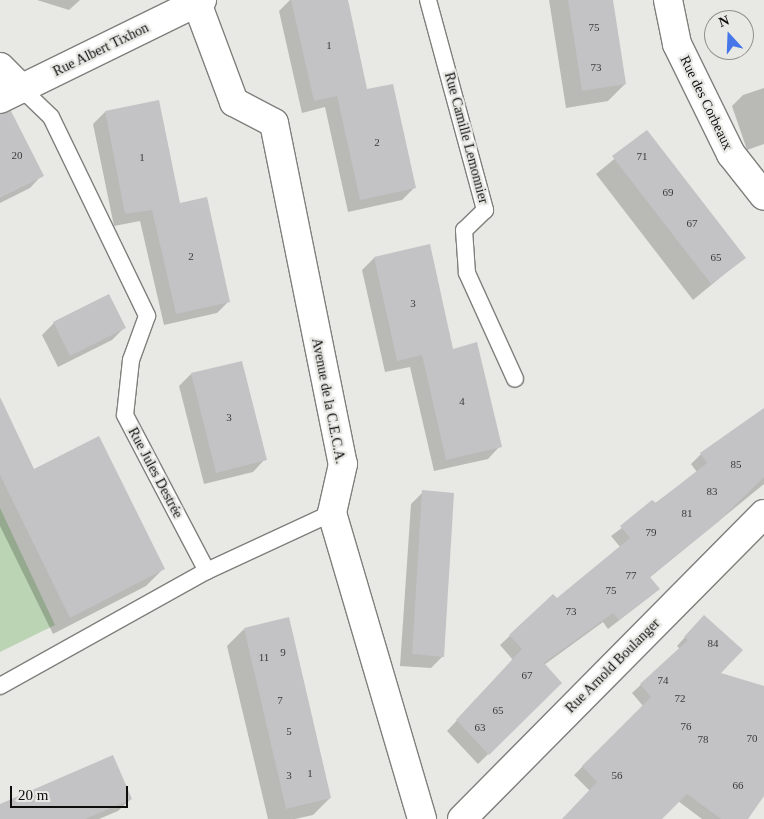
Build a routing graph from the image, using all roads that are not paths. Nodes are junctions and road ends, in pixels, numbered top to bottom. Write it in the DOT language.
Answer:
graph roads {
  1 [pos="428,0"];
  2 [pos="668,0"];
  3 [pos="200,1"];
  4 [pos="0,67"];
  5 [pos="11,94"];
  6 [pos="764,196"];
  7 [pos="515,379"];
  8 [pos="332,513"];
  9 [pos="764,514"];
  10 [pos="206,571"];
  11 [pos="0,686"];
  12 [pos="422,819"];
  13 [pos="462,819"];
  1 -- 7 [label="lane, Rue Camille Lemonnier"];
  2 -- 6 [label="street, Rue des Corbeaux"];
  3 -- 5 [label="street, Rue Albert Tixhon"];
  3 -- 8 [label="street, Avenue de la C.E.C.A."];
  4 -- 5 [label="street"];
  5 -- 10 [label="lane, Rue Jules Destrée"];
  8 -- 10 [label="lane"];
  8 -- 12 [label="street, Avenue de la C.E.C.A."];
  9 -- 13 [label="street, Rue Arnold Boulanger"];
  10 -- 11 [label="lane"];
}
